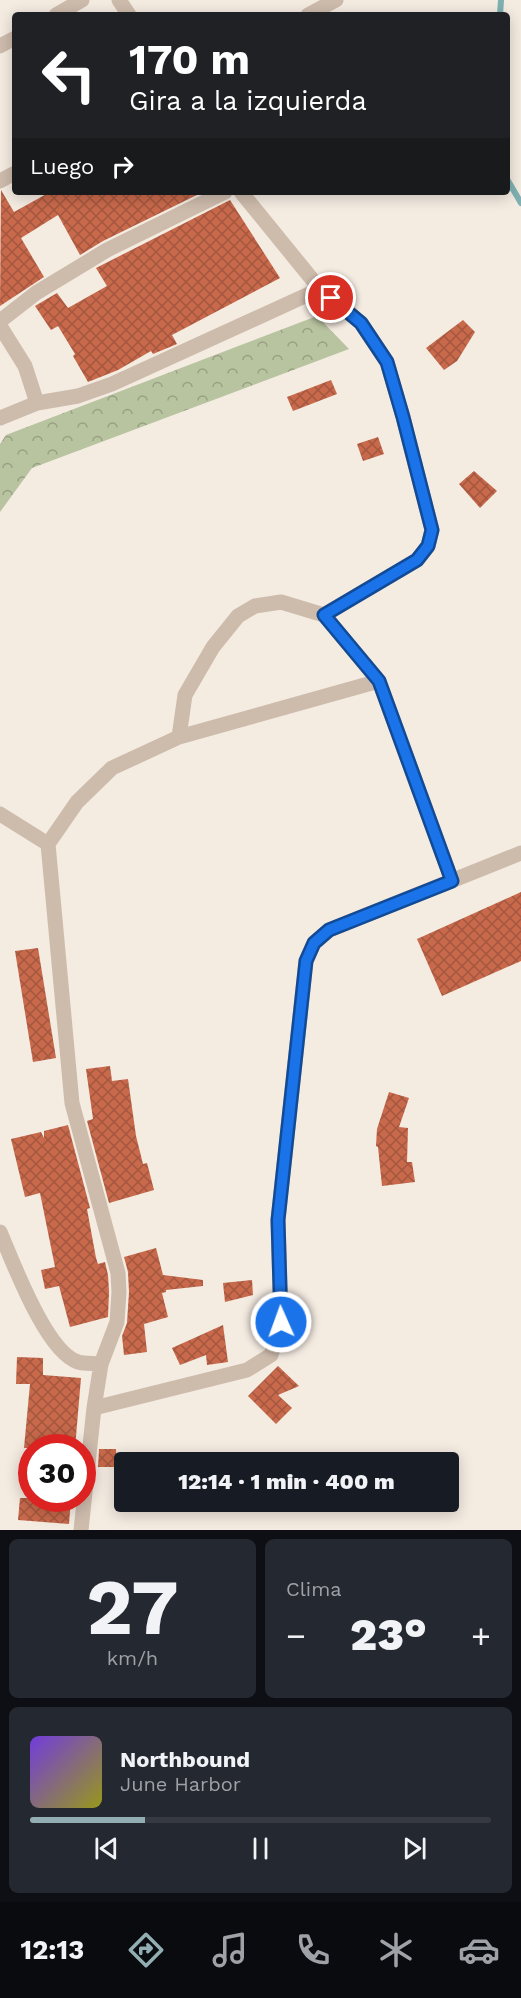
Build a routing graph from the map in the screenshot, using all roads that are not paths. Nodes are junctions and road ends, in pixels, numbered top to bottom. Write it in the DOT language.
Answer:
graph roads {
  1 [pos="82,0"];
  2 [pos="336,0"];
  3 [pos="61,12"];
  4 [pos="314,12"];
  5 [pos="219,195"];
  6 [pos="243,195"];
  7 [pos="320,289"];
  8 [pos="0,323"];
  9 [pos="37,403"];
  10 [pos="0,418"];
  11 [pos="324,615"];
  12 [pos="379,681"];
  13 [pos="179,737"];
  14 [pos="0,814"];
  15 [pos="48,844"];
  16 [pos="521,854"];
  17 [pos="452,881"];
  18 [pos="0,1232"];
  19 [pos="101,1364"];
  20 [pos="94,1408"];
  21 [pos="78,1529"];
  1 -- 3 [label="street"];
  2 -- 4 [label="street"];
  5 -- 8 [label="street"];
  6 -- 7 [label="street"];
  7 -- 9 [label="street"];
  7 -- 11 [label="street"];
  8 -- 9 [label="street"];
  9 -- 10 [label="street"];
  11 -- 12 [label="street"];
  11 -- 13 [label="street"];
  12 -- 13 [label="street"];
  12 -- 17 [label="street"];
  13 -- 15 [label="street"];
  14 -- 15 [label="street"];
  15 -- 19 [label="street"];
  16 -- 17 [label="street"];
  17 -- 20 [label="street"];
  18 -- 19 [label="street"];
  19 -- 20 [label="street"];
  20 -- 21 [label="street"];
}
